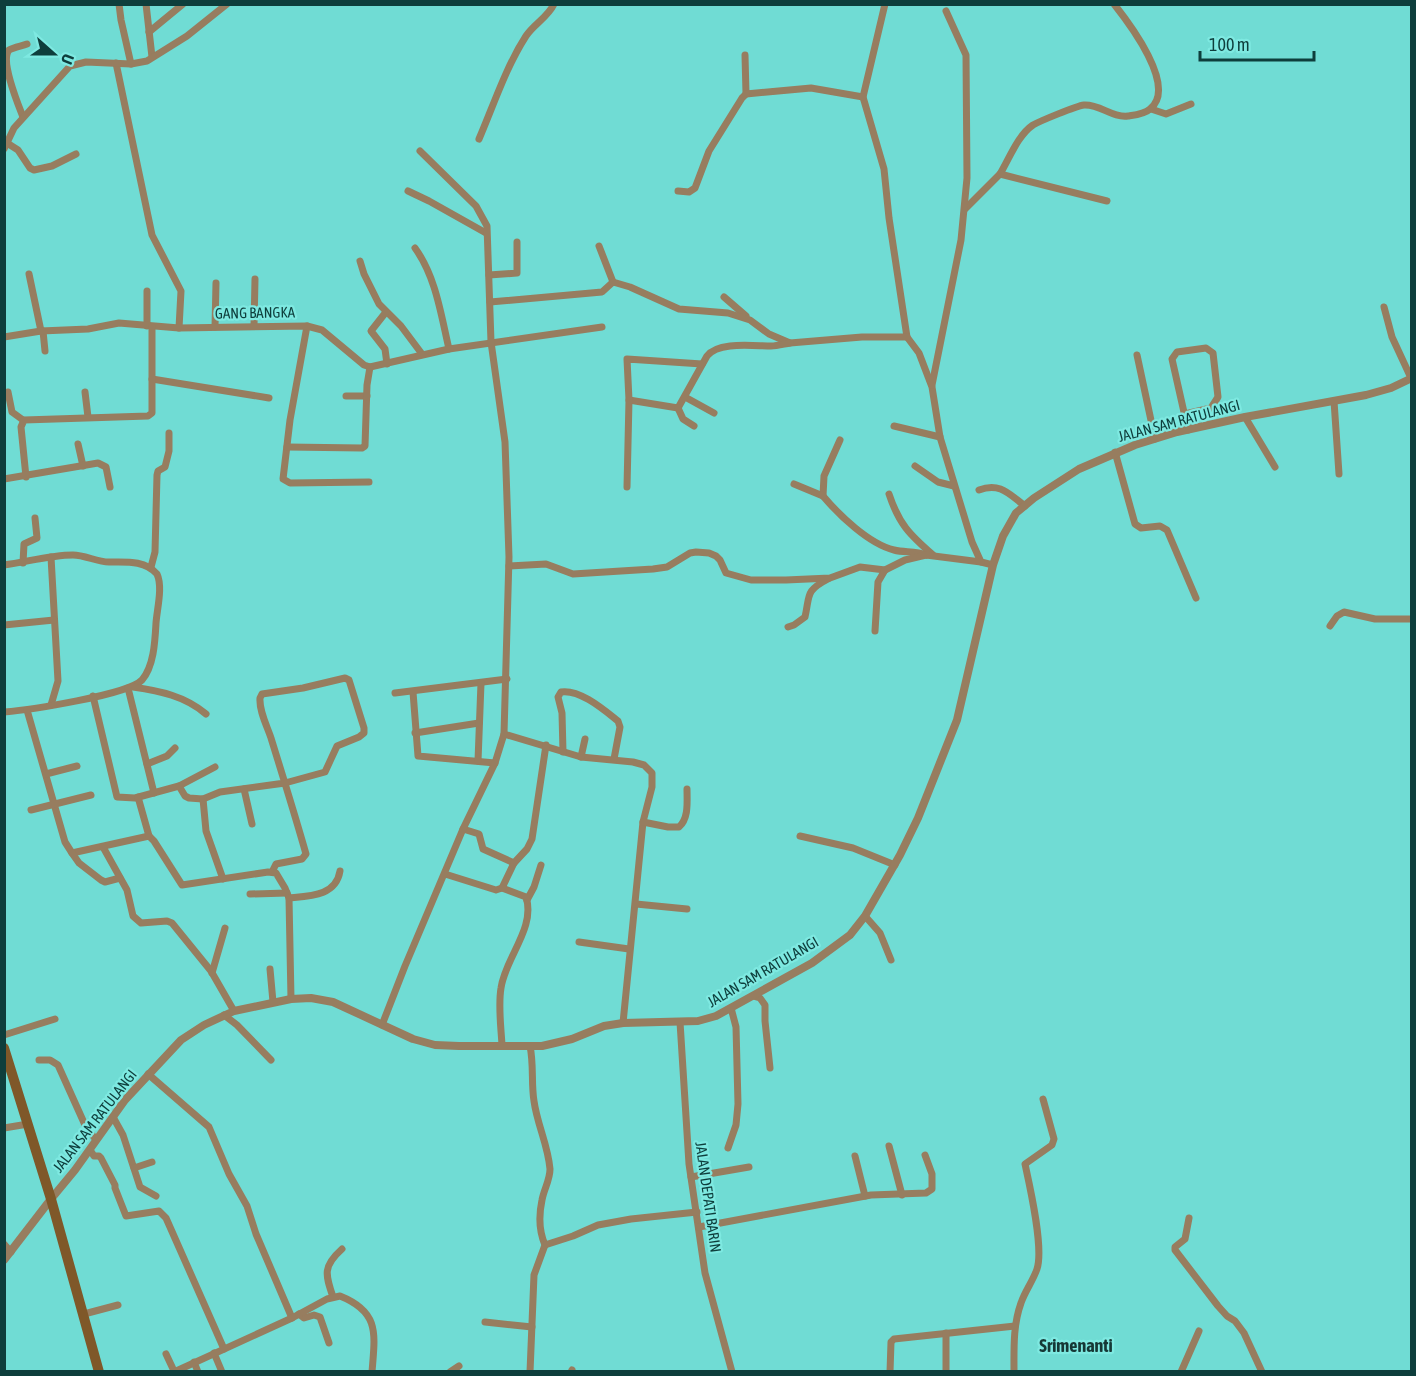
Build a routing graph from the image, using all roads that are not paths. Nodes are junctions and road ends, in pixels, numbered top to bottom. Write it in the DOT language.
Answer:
graph roads {
  1 [pos="119,4"];
  2 [pos="146,4"];
  3 [pos="183,4"];
  4 [pos="227,4"];
  5 [pos="554,4"];
  6 [pos="885,4"];
  7 [pos="1114,4"];
  8 [pos="946,11"];
  9 [pos="149,32"];
  10 [pos="27,44"];
  11 [pos="745,55"];
  12 [pos="152,57"];
  13 [pos="116,63"];
  14 [pos="131,64"];
  15 [pos="746,94"];
  16 [pos="863,97"];
  17 [pos="1191,104"];
  18 [pos="1151,109"];
  19 [pos="23,117"];
  20 [pos="479,139"];
  21 [pos="6,146"];
  22 [pos="420,151"];
  23 [pos="76,154"];
  24 [pos="1000,174"];
  25 [pos="408,191"];
  26 [pos="678,191"];
  27 [pos="1107,201"];
  28 [pos="965,209"];
  29 [pos="486,233"];
  30 [pos="517,242"];
  31 [pos="599,246"];
  32 [pos="415,248"];
  33 [pos="360,261"];
  34 [pos="29,274"];
  35 [pos="489,275"];
  36 [pos="255,279"];
  37 [pos="216,282"];
  38 [pos="613,282"];
  39 [pos="147,291"];
  40 [pos="724,297"];
  41 [pos="490,302"];
  42 [pos="1384,307"];
  43 [pos="386,312"];
  44 [pos="750,320"];
  45 [pos="254,326"];
  46 [pos="307,326"];
  47 [pos="149,327"];
  48 [pos="215,327"];
  49 [pos="602,327"];
  50 [pos="179,328"];
  51 [pos="42,331"];
  52 [pos="4,337"];
  53 [pos="907,337"];
  54 [pos="491,342"];
  55 [pos="790,343"];
  56 [pos="449,348"];
  57 [pos="45,351"];
  58 [pos="422,354"];
  59 [pos="1137,355"];
  60 [pos="387,364"];
  61 [pos="702,364"];
  62 [pos="370,367"];
  63 [pos="1411,378"];
  64 [pos="152,379"];
  65 [pos="932,387"];
  66 [pos="8,392"];
  67 [pos="85,392"];
  68 [pos="346,396"];
  69 [pos="367,396"];
  70 [pos="685,397"];
  71 [pos="269,398"];
  72 [pos="629,400"];
  73 [pos="1334,401"];
  74 [pos="678,408"];
  75 [pos="714,413"];
  76 [pos="1185,414"];
  77 [pos="88,417"];
  78 [pos="1245,417"];
  79 [pos="23,420"];
  80 [pos="694,426"];
  81 [pos="894,426"];
  82 [pos="1188,430"];
  83 [pos="169,432"];
  84 [pos="940,437"];
  85 [pos="1155,439"];
  86 [pos="840,440"];
  87 [pos="78,444"];
  88 [pos="287,447"];
  89 [pos="1115,452"];
  90 [pos="83,466"];
  91 [pos="915,466"];
  92 [pos="1275,467"];
  93 [pos="1339,474"];
  94 [pos="26,477"];
  95 [pos="4,479"];
  96 [pos="369,482"];
  97 [pos="794,484"];
  98 [pos="954,486"];
  99 [pos="110,487"];
  100 [pos="627,487"];
  101 [pos="979,490"];
  102 [pos="889,494"];
  103 [pos="823,496"];
  104 [pos="1024,506"];
  105 [pos="35,518"];
  106 [pos="926,555"];
  107 [pos="51,557"];
  108 [pos="934,557"];
  109 [pos="981,562"];
  110 [pos="23,563"];
  111 [pos="993,565"];
  112 [pos="4,566"];
  113 [pos="509,566"];
  114 [pos="151,567"];
  115 [pos="885,570"];
  116 [pos="830,578"];
  117 [pos="1196,598"];
  118 [pos="1412,619"];
  119 [pos="54,620"];
  120 [pos="4,625"];
  121 [pos="1330,626"];
  122 [pos="788,627"];
  123 [pos="875,631"];
  124 [pos="507,679"];
  125 [pos="481,683"];
  126 [pos="131,687"];
  127 [pos="413,692"];
  128 [pos="395,693"];
  129 [pos="93,696"];
  130 [pos="51,705"];
  131 [pos="27,710"];
  132 [pos="4,712"];
  133 [pos="206,714"];
  134 [pos="479,723"];
  135 [pos="415,733"];
  136 [pos="504,734"];
  137 [pos="585,739"];
  138 [pos="546,746"];
  139 [pos="175,748"];
  140 [pos="563,752"];
  141 [pos="580,757"];
  142 [pos="614,759"];
  143 [pos="478,760"];
  144 [pos="495,763"];
  145 [pos="147,764"];
  146 [pos="77,766"];
  147 [pos="214,767"];
  148 [pos="46,774"];
  149 [pos="285,783"];
  150 [pos="179,786"];
  151 [pos="244,789"];
  152 [pos="687,789"];
  153 [pos="154,793"];
  154 [pos="91,795"];
  155 [pos="138,797"];
  156 [pos="203,799"];
  157 [pos="54,803"];
  158 [pos="31,810"];
  159 [pos="643,822"];
  160 [pos="252,824"];
  161 [pos="463,829"];
  162 [pos="149,836"];
  163 [pos="800,836"];
  164 [pos="103,847"];
  165 [pos="72,853"];
  166 [pos="514,863"];
  167 [pos="541,865"];
  168 [pos="895,865"];
  169 [pos="340,871"];
  170 [pos="272,872"];
  171 [pos="445,874"];
  172 [pos="120,878"];
  173 [pos="223,879"];
  174 [pos="502,888"];
  175 [pos="250,894"];
  176 [pos="288,895"];
  177 [pos="527,900"];
  178 [pos="636,904"];
  179 [pos="687,909"];
  180 [pos="865,916"];
  181 [pos="225,928"];
  182 [pos="579,942"];
  183 [pos="629,949"];
  184 [pos="891,960"];
  185 [pos="270,969"];
  186 [pos="212,973"];
  187 [pos="753,996"];
  188 [pos="291,999"];
  189 [pos="273,1002"];
  190 [pos="731,1008"];
  191 [pos="234,1011"];
  192 [pos="224,1015"];
  193 [pos="54,1019"];
  194 [pos="680,1022"];
  195 [pos="622,1023"];
  196 [pos="382,1025"];
  197 [pos="4,1035"];
  198 [pos="502,1045"];
  199 [pos="530,1046"];
  200 [pos="4,1048"];
  201 [pos="39,1060"];
  202 [pos="271,1060"];
  203 [pos="770,1068"];
  204 [pos="148,1074"];
  205 [pos="1043,1099"];
  206 [pos="113,1117"];
  207 [pos="28,1124"];
  208 [pos="4,1128"];
  209 [pos="96,1140"];
  210 [pos="889,1146"];
  211 [pos="728,1148"];
  212 [pos="90,1150"];
  213 [pos="926,1155"];
  214 [pos="855,1156"];
  215 [pos="152,1162"];
  216 [pos="749,1167"];
  217 [pos="134,1168"];
  218 [pos="692,1177"];
  219 [pos="902,1195"];
  220 [pos="156,1196"];
  221 [pos="865,1196"];
  222 [pos="51,1199"];
  223 [pos="697,1212"];
  224 [pos="1188,1218"];
  225 [pos="699,1227"];
  226 [pos="4,1244"];
  227 [pos="545,1245"];
  228 [pos="342,1249"];
  229 [pos="11,1252"];
  230 [pos="4,1260"];
  231 [pos="333,1297"];
  232 [pos="118,1305"];
  233 [pos="84,1314"];
  234 [pos="295,1316"];
  235 [pos="485,1322"];
  236 [pos="1015,1326"];
  237 [pos="532,1327"];
  238 [pos="1199,1331"];
  239 [pos="946,1333"];
  240 [pos="329,1343"];
  241 [pos="224,1349"];
  242 [pos="214,1353"];
  243 [pos="166,1354"];
  244 [pos="194,1362"];
  245 [pos="459,1366"];
  246 [pos="99,1371"];
  247 [pos="174,1371"];
  248 [pos="198,1371"];
  249 [pos="222,1371"];
  250 [pos="372,1371"];
  251 [pos="450,1371"];
  252 [pos="531,1371"];
  253 [pos="732,1371"];
  254 [pos="890,1371"];
  255 [pos="946,1371"];
  256 [pos="1014,1371"];
  257 [pos="1181,1371"];
  258 [pos="1262,1371"];
  1 -- 14 [label="street"];
  2 -- 9 [label="street"];
  3 -- 9 [label="street"];
  4 -- 12 [label="street"];
  5 -- 20 [label="street"];
  6 -- 16 [label="street"];
  7 -- 18 [label="street"];
  8 -- 28 [label="street"];
  9 -- 12 [label="street"];
  10 -- 19 [label="street"];
  11 -- 15 [label="street"];
  12 -- 14 [label="street"];
  13 -- 14 [label="street"];
  13 -- 19 [label="street"];
  13 -- 50 [label="street"];
  15 -- 16 [label="street"];
  15 -- 26 [label="street"];
  16 -- 53 [label="street"];
  17 -- 18 [label="street"];
  18 -- 24 [label="street"];
  19 -- 21 [label="street"];
  21 -- 23 [label="street"];
  22 -- 29 [label="street"];
  24 -- 27 [label="street"];
  24 -- 28 [label="street"];
  25 -- 29 [label="street"];
  28 -- 65 [label="street"];
  29 -- 35 [label="street"];
  30 -- 35 [label="street"];
  31 -- 38 [label="street"];
  32 -- 56 [label="street"];
  33 -- 43 [label="street"];
  34 -- 51 [label="street"];
  35 -- 41 [label="street"];
  36 -- 45 [label="street"];
  37 -- 48 [label="street"];
  38 -- 41 [label="street"];
  38 -- 44 [label="street"];
  39 -- 47 [label="street"];
  40 -- 44 [label="street"];
  41 -- 54 [label="street"];
  42 -- 63 [label="street"];
  43 -- 58 [label="street"];
  43 -- 60 [label="street"];
  44 -- 55 [label="street"];
  45 -- 46 [label="street, GANG BANGKA"];
  45 -- 48 [label="street, GANG BANGKA"];
  46 -- 62 [label="street, GANG BANGKA"];
  46 -- 88 [label="street"];
  47 -- 50 [label="street, GANG BANGKA"];
  47 -- 51 [label="street, GANG BANGKA"];
  47 -- 64 [label="street"];
  48 -- 50 [label="street, GANG BANGKA"];
  49 -- 54 [label="street"];
  51 -- 52 [label="street, GANG BANGKA"];
  51 -- 57 [label="street"];
  53 -- 55 [label="street"];
  53 -- 65 [label="street"];
  54 -- 56 [label="street"];
  54 -- 113 [label="street"];
  55 -- 61 [label="street"];
  56 -- 58 [label="street"];
  58 -- 60 [label="street"];
  59 -- 85 [label="street"];
  60 -- 62 [label="street"];
  61 -- 70 [label="street"];
  61 -- 72 [label="street"];
  62 -- 69 [label="street"];
  63 -- 73 [label="street, JALAN SAM RATULANGI"];
  64 -- 71 [label="street"];
  64 -- 77 [label="street"];
  65 -- 84 [label="street"];
  66 -- 79 [label="street"];
  67 -- 77 [label="street"];
  68 -- 69 [label="street"];
  69 -- 88 [label="street"];
  70 -- 74 [label="street"];
  70 -- 75 [label="street"];
  72 -- 74 [label="street"];
  72 -- 100 [label="street"];
  73 -- 78 [label="street, JALAN SAM RATULANGI"];
  73 -- 93 [label="street"];
  74 -- 80 [label="street"];
  76 -- 76 [label="street"];
  76 -- 82 [label="street"];
  77 -- 79 [label="street"];
  78 -- 82 [label="street, JALAN SAM RATULANGI"];
  78 -- 92 [label="street"];
  79 -- 94 [label="street"];
  81 -- 84 [label="street"];
  82 -- 85 [label="street, JALAN SAM RATULANGI"];
  83 -- 114 [label="street"];
  84 -- 98 [label="street"];
  85 -- 89 [label="street, JALAN SAM RATULANGI"];
  86 -- 103 [label="street"];
  87 -- 90 [label="street"];
  88 -- 96 [label="street"];
  89 -- 104 [label="street, JALAN SAM RATULANGI"];
  89 -- 117 [label="street"];
  90 -- 94 [label="street"];
  90 -- 99 [label="street"];
  91 -- 98 [label="street"];
  94 -- 95 [label="street"];
  97 -- 103 [label="street"];
  98 -- 109 [label="street"];
  101 -- 104 [label="street"];
  102 -- 108 [label="street"];
  103 -- 106 [label="street"];
  104 -- 111 [label="street, JALAN SAM RATULANGI"];
  105 -- 110 [label="street"];
  106 -- 108 [label="street"];
  106 -- 115 [label="street"];
  107 -- 110 [label="street"];
  107 -- 114 [label="street"];
  107 -- 119 [label="street"];
  108 -- 109 [label="street"];
  109 -- 111 [label="street"];
  110 -- 112 [label="street"];
  111 -- 168 [label="street, JALAN SAM RATULANGI"];
  113 -- 116 [label="street"];
  113 -- 124 [label="street"];
  114 -- 126 [label="street"];
  115 -- 116 [label="street"];
  115 -- 123 [label="street"];
  116 -- 122 [label="street"];
  118 -- 121 [label="street"];
  119 -- 120 [label="street"];
  119 -- 130 [label="street"];
  124 -- 125 [label="street"];
  124 -- 136 [label="street"];
  125 -- 127 [label="street"];
  125 -- 134 [label="street"];
  126 -- 129 [label="street"];
  126 -- 133 [label="street"];
  126 -- 145 [label="street"];
  127 -- 128 [label="street"];
  127 -- 135 [label="street"];
  129 -- 130 [label="street"];
  129 -- 155 [label="street"];
  130 -- 131 [label="street"];
  131 -- 132 [label="street"];
  131 -- 148 [label="street"];
  134 -- 135 [label="street"];
  134 -- 143 [label="street"];
  135 -- 143 [label="street"];
  136 -- 138 [label="street"];
  136 -- 144 [label="street"];
  137 -- 141 [label="street"];
  138 -- 140 [label="street"];
  138 -- 166 [label="street"];
  139 -- 145 [label="street"];
  140 -- 141 [label="street"];
  140 -- 142 [label="street"];
  141 -- 142 [label="street"];
  142 -- 159 [label="street"];
  143 -- 144 [label="street"];
  144 -- 161 [label="street"];
  145 -- 153 [label="street"];
  146 -- 148 [label="street"];
  147 -- 150 [label="street"];
  148 -- 157 [label="street"];
  149 -- 149 [label="street"];
  149 -- 151 [label="street"];
  149 -- 170 [label="street"];
  150 -- 153 [label="street"];
  150 -- 156 [label="street"];
  151 -- 156 [label="street"];
  151 -- 160 [label="street"];
  152 -- 159 [label="street"];
  153 -- 155 [label="street"];
  154 -- 157 [label="street"];
  155 -- 162 [label="street"];
  156 -- 173 [label="street"];
  157 -- 158 [label="street"];
  157 -- 165 [label="street"];
  159 -- 178 [label="street"];
  161 -- 166 [label="street"];
  161 -- 171 [label="street"];
  162 -- 164 [label="street"];
  162 -- 173 [label="street"];
  163 -- 168 [label="street"];
  164 -- 165 [label="street"];
  164 -- 172 [label="street"];
  165 -- 172 [label="street"];
  166 -- 174 [label="street"];
  167 -- 177 [label="street"];
  168 -- 180 [label="street, JALAN SAM RATULANGI"];
  169 -- 176 [label="street"];
  170 -- 173 [label="street"];
  170 -- 176 [label="street"];
  171 -- 174 [label="street"];
  171 -- 196 [label="street"];
  172 -- 186 [label="street"];
  174 -- 177 [label="street"];
  175 -- 176 [label="street"];
  176 -- 188 [label="street"];
  177 -- 198 [label="street"];
  178 -- 179 [label="street"];
  178 -- 183 [label="street"];
  180 -- 184 [label="street"];
  180 -- 187 [label="street, JALAN SAM RATULANGI"];
  181 -- 186 [label="street"];
  182 -- 183 [label="street"];
  183 -- 195 [label="street"];
  185 -- 189 [label="street"];
  186 -- 191 [label="street"];
  187 -- 190 [label="street, JALAN SAM RATULANGI"];
  187 -- 203 [label="street"];
  188 -- 189 [label="street, JALAN SAM RATULANGI"];
  188 -- 196 [label="street, JALAN SAM RATULANGI"];
  189 -- 191 [label="street, JALAN SAM RATULANGI"];
  190 -- 194 [label="street, JALAN SAM RATULANGI"];
  190 -- 211 [label="street"];
  191 -- 192 [label="street, JALAN SAM RATULANGI"];
  192 -- 202 [label="street"];
  192 -- 204 [label="street, JALAN SAM RATULANGI"];
  193 -- 197 [label="street"];
  194 -- 195 [label="street, JALAN SAM RATULANGI"];
  194 -- 218 [label="street, JALAN DEPATI BARIN"];
  195 -- 199 [label="street, JALAN SAM RATULANGI"];
  196 -- 198 [label="street, JALAN SAM RATULANGI"];
  198 -- 199 [label="street, JALAN SAM RATULANGI"];
  199 -- 227 [label="street"];
  200 -- 207 [label="main road"];
  201 -- 209 [label="street"];
  204 -- 206 [label="street, JALAN SAM RATULANGI"];
  204 -- 234 [label="street"];
  205 -- 236 [label="street"];
  206 -- 209 [label="street, JALAN SAM RATULANGI"];
  206 -- 217 [label="street"];
  207 -- 208 [label="street"];
  207 -- 222 [label="main road"];
  209 -- 212 [label="street, JALAN SAM RATULANGI"];
  210 -- 219 [label="street"];
  212 -- 222 [label="street, JALAN SAM RATULANGI"];
  212 -- 241 [label="street"];
  213 -- 219 [label="street"];
  214 -- 221 [label="street"];
  215 -- 217 [label="street"];
  216 -- 218 [label="street"];
  217 -- 220 [label="street"];
  218 -- 223 [label="street, JALAN DEPATI BARIN"];
  219 -- 221 [label="street"];
  221 -- 225 [label="street"];
  222 -- 229 [label="street, JALAN SAM RATULANGI"];
  222 -- 233 [label="main road"];
  223 -- 225 [label="street, JALAN DEPATI BARIN"];
  223 -- 227 [label="street"];
  224 -- 258 [label="street"];
  225 -- 253 [label="street, JALAN DEPATI BARIN"];
  226 -- 229 [label="street"];
  227 -- 237 [label="street"];
  228 -- 231 [label="street"];
  229 -- 230 [label="street, JALAN SAM RATULANGI"];
  231 -- 234 [label="street"];
  231 -- 250 [label="street"];
  232 -- 233 [label="street"];
  233 -- 246 [label="main road"];
  234 -- 240 [label="street"];
  234 -- 241 [label="street"];
  235 -- 237 [label="street"];
  236 -- 239 [label="street"];
  236 -- 256 [label="street"];
  237 -- 252 [label="street"];
  238 -- 257 [label="street"];
  239 -- 254 [label="street"];
  239 -- 255 [label="street"];
  241 -- 242 [label="street"];
  242 -- 244 [label="street"];
  242 -- 249 [label="street"];
  243 -- 247 [label="street"];
  244 -- 247 [label="street"];
  244 -- 248 [label="street"];
  245 -- 251 [label="street"];
}
